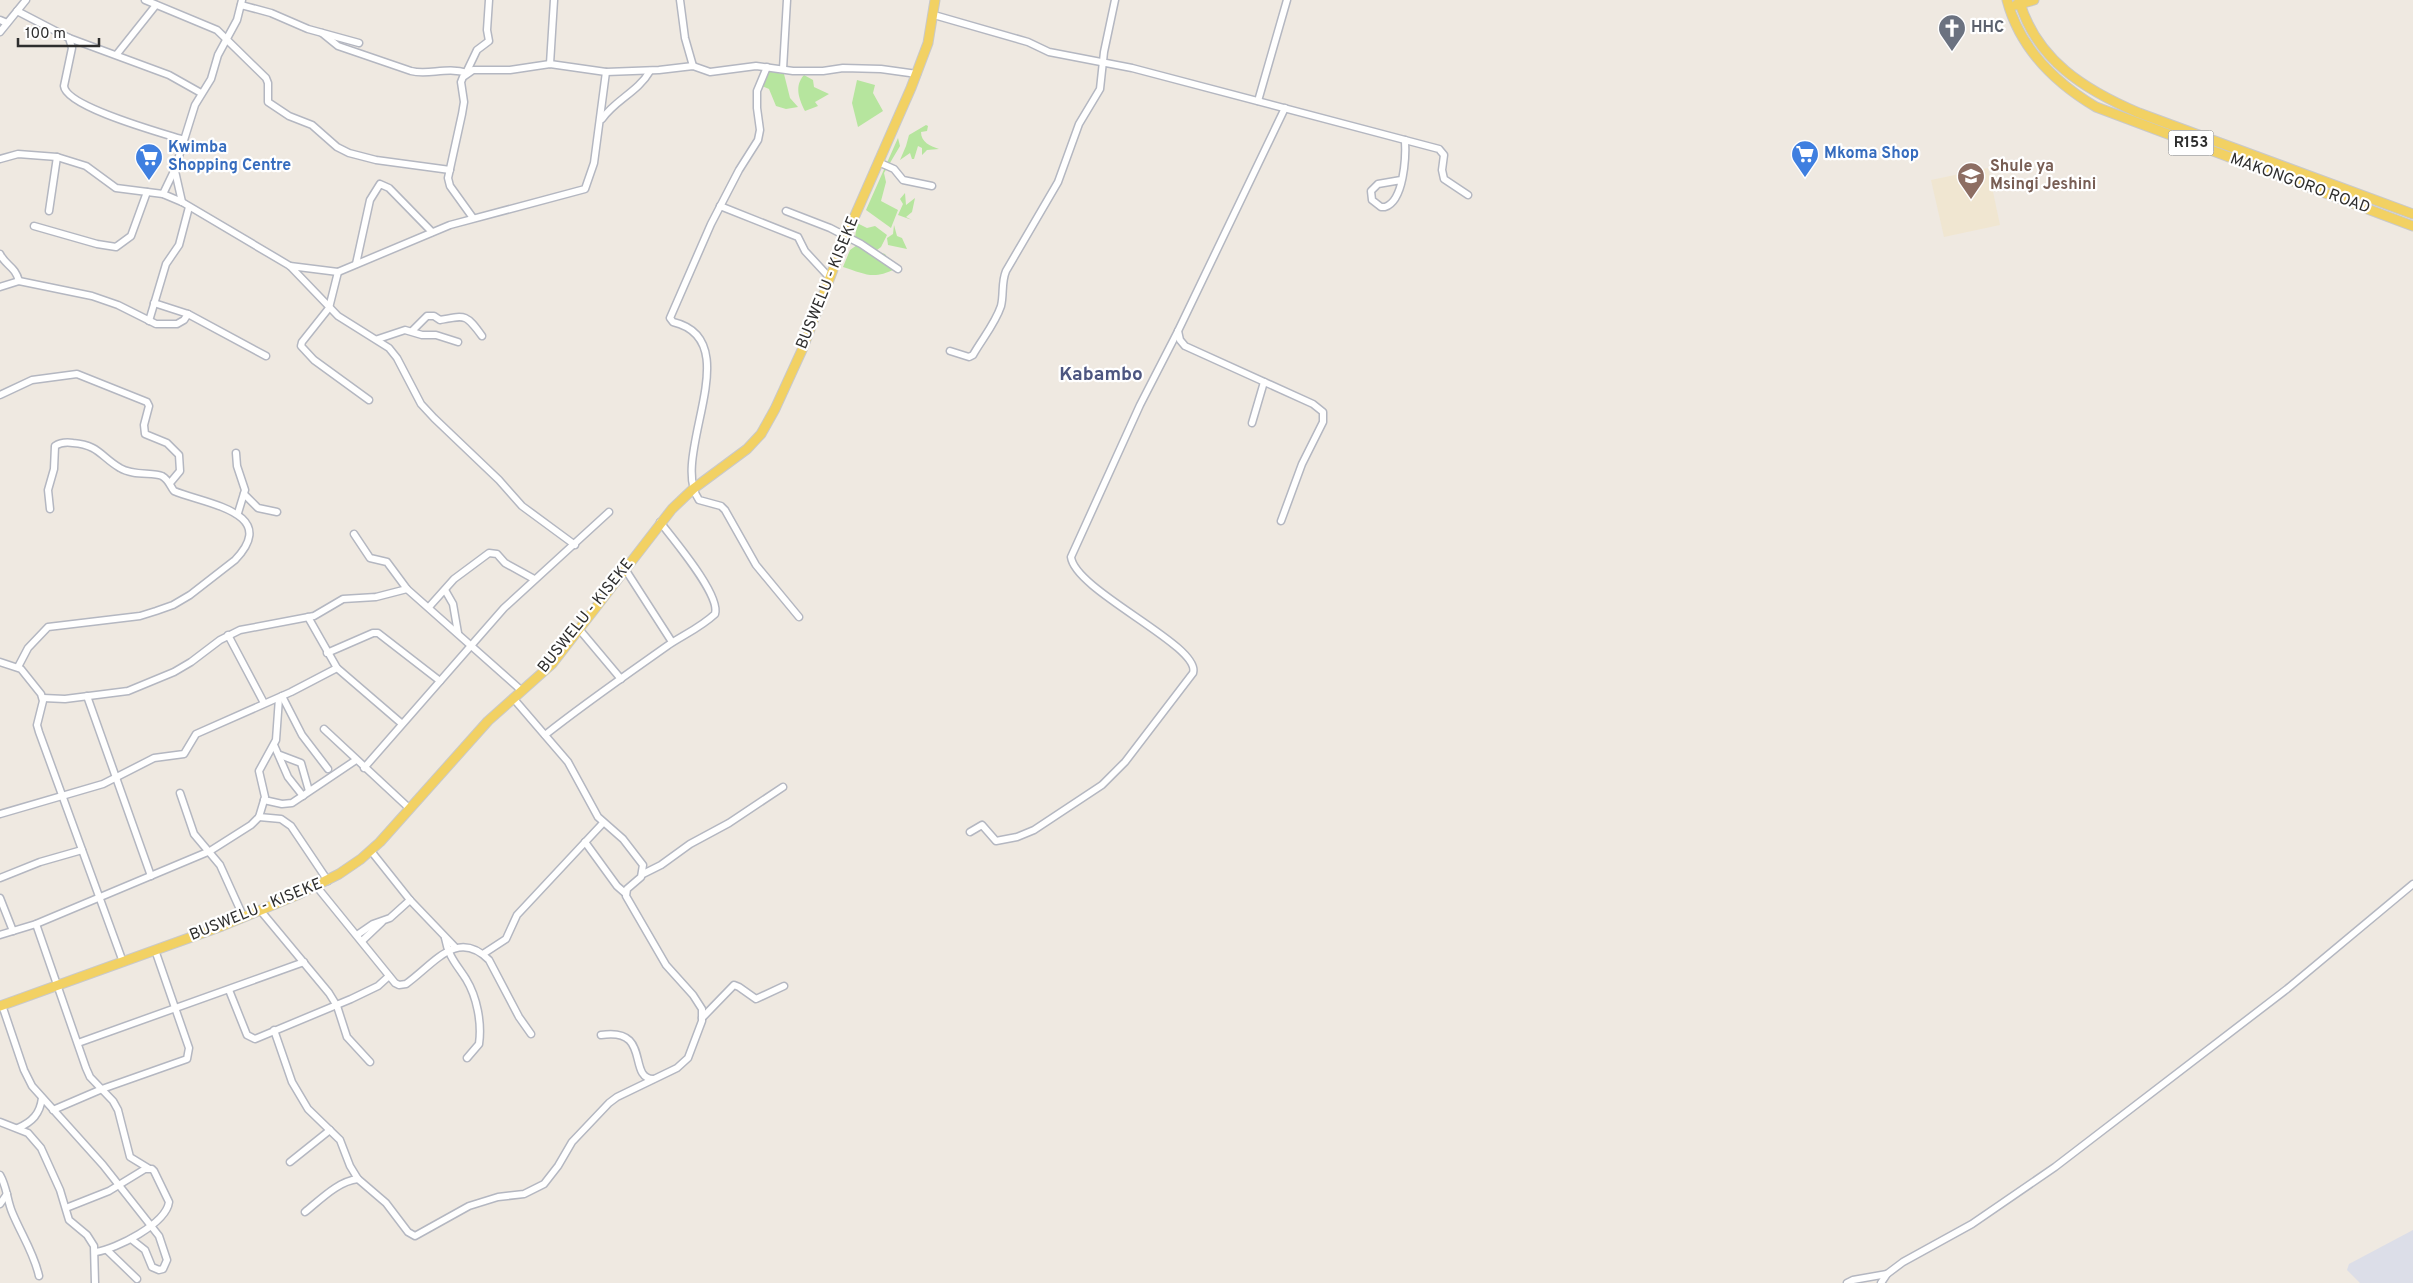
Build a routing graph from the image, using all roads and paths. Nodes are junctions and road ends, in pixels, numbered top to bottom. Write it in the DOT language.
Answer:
graph roads {
  1 [pos="26,0"];
  2 [pos="145,0"];
  3 [pos="489,0"];
  4 [pos="554,0"];
  5 [pos="680,0"];
  6 [pos="787,0"];
  7 [pos="933,0"];
  8 [pos="1114,0"];
  9 [pos="1287,0"];
  10 [pos="2034,0"];
  11 [pos="241,2"];
  12 [pos="2020,2"];
  13 [pos="2008,4"];
  14 [pos="156,5"];
  15 [pos="17,11"];
  16 [pos="934,15"];
  17 [pos="0,20"];
  18 [pos="7,23"];
  19 [pos="0,32"];
  20 [pos="322,33"];
  21 [pos="69,38"];
  22 [pos="227,41"];
  23 [pos="359,43"];
  24 [pos="117,54"];
  25 [pos="1102,61"];
  26 [pos="550,64"];
  27 [pos="693,66"];
  28 [pos="767,67"];
  29 [pos="783,70"];
  30 [pos="650,71"];
  31 [pos="606,72"];
  32 [pos="467,73"];
  33 [pos="917,74"];
  34 [pos="201,93"];
  35 [pos="1258,101"];
  36 [pos="1285,108"];
  37 [pos="601,120"];
  38 [pos="184,140"];
  39 [pos="1405,140"];
  40 [pos="57,157"];
  41 [pos="0,159"];
  42 [pos="878,162"];
  43 [pos="175,170"];
  44 [pos="450,170"];
  45 [pos="1401,180"];
  46 [pos="932,186"];
  47 [pos="147,192"];
  48 [pos="163,194"];
  49 [pos="1468,195"];
  50 [pos="182,202"];
  51 [pos="720,206"];
  52 [pos="189,207"];
  53 [pos="49,211"];
  54 [pos="786,211"];
  55 [pos="2413,214"];
  56 [pos="472,218"];
  57 [pos="34,226"];
  58 [pos="2413,226"];
  59 [pos="432,232"];
  60 [pos="846,236"];
  61 [pos="0,254"];
  62 [pos="356,264"];
  63 [pos="290,266"];
  64 [pos="898,269"];
  65 [pos="338,272"];
  66 [pos="829,277"];
  67 [pos="19,281"];
  68 [pos="0,287"];
  69 [pos="154,303"];
  70 [pos="330,308"];
  71 [pos="188,314"];
  72 [pos="148,321"];
  73 [pos="412,331"];
  74 [pos="1178,331"];
  75 [pos="482,336"];
  76 [pos="378,339"];
  77 [pos="458,342"];
  78 [pos="950,351"];
  79 [pos="266,356"];
  80 [pos="1264,382"];
  81 [pos="0,395"];
  82 [pos="369,400"];
  83 [pos="1252,424"];
  84 [pos="236,453"];
  85 [pos="170,483"];
  86 [pos="693,489"];
  87 [pos="244,494"];
  88 [pos="50,509"];
  89 [pos="277,512"];
  90 [pos="609,512"];
  91 [pos="238,513"];
  92 [pos="1281,521"];
  93 [pos="660,522"];
  94 [pos="354,534"];
  95 [pos="575,544"];
  96 [pos="625,569"];
  97 [pos="534,579"];
  98 [pos="407,589"];
  99 [pos="445,590"];
  100 [pos="429,607"];
  101 [pos="799,616"];
  102 [pos="308,618"];
  103 [pos="579,629"];
  104 [pos="458,634"];
  105 [pos="228,635"];
  106 [pos="672,642"];
  107 [pos="472,646"];
  108 [pos="327,653"];
  109 [pos="0,662"];
  110 [pos="18,667"];
  111 [pos="337,668"];
  112 [pos="621,679"];
  113 [pos="440,680"];
  114 [pos="522,691"];
  115 [pos="87,696"];
  116 [pos="281,697"];
  117 [pos="43,698"];
  118 [pos="513,698"];
  119 [pos="264,704"];
  120 [pos="401,724"];
  121 [pos="324,729"];
  122 [pos="544,735"];
  123 [pos="274,745"];
  124 [pos="280,756"];
  125 [pos="356,760"];
  126 [pos="364,768"];
  127 [pos="328,769"];
  128 [pos="116,779"];
  129 [pos="783,787"];
  130 [pos="309,791"];
  131 [pos="180,793"];
  132 [pos="63,796"];
  133 [pos="303,796"];
  134 [pos="264,800"];
  135 [pos="410,809"];
  136 [pos="0,814"];
  137 [pos="259,817"];
  138 [pos="603,823"];
  139 [pos="970,832"];
  140 [pos="585,842"];
  141 [pos="82,850"];
  142 [pos="210,851"];
  143 [pos="371,851"];
  144 [pos="643,874"];
  145 [pos="151,876"];
  146 [pos="0,878"];
  147 [pos="328,881"];
  148 [pos="2413,884"];
  149 [pos="317,887"];
  150 [pos="625,893"];
  151 [pos="0,898"];
  152 [pos="100,898"];
  153 [pos="410,900"];
  154 [pos="260,910"];
  155 [pos="244,916"];
  156 [pos="382,922"];
  157 [pos="36,924"];
  158 [pos="13,931"];
  159 [pos="358,935"];
  160 [pos="0,936"];
  161 [pos="445,938"];
  162 [pos="362,941"];
  163 [pos="455,947"];
  164 [pos="155,950"];
  165 [pos="448,952"];
  166 [pos="483,954"];
  167 [pos="123,962"];
  168 [pos="304,962"];
  169 [pos="389,976"];
  170 [pos="784,986"];
  171 [pos="57,987"];
  172 [pos="229,990"];
  173 [pos="1,1006"];
  174 [pos="337,1006"];
  175 [pos="176,1009"];
  176 [pos="702,1018"];
  177 [pos="274,1030"];
  178 [pos="531,1034"];
  179 [pos="601,1035"];
  180 [pos="78,1043"];
  181 [pos="467,1058"];
  182 [pos="370,1062"];
  183 [pos="654,1080"];
  184 [pos="102,1089"];
  185 [pos="42,1098"];
  186 [pos="53,1110"];
  187 [pos="0,1122"];
  188 [pos="18,1128"];
  189 [pos="330,1130"];
  190 [pos="290,1162"];
  191 [pos="148,1168"];
  192 [pos="0,1176"];
  193 [pos="358,1179"];
  194 [pos="119,1185"];
  195 [pos="7,1194"];
  196 [pos="0,1204"];
  197 [pos="66,1208"];
  198 [pos="305,1212"];
  199 [pos="150,1226"];
  200 [pos="130,1238"];
  201 [pos="107,1250"];
  202 [pos="96,1252"];
  203 [pos="1887,1274"];
  204 [pos="137,1279"];
  205 [pos="40,1280"];
  206 [pos="95,1283"];
  207 [pos="1847,1283"];
  208 [pos="1881,1283"];
  1 -- 15 [label="street"];
  2 -- 14 [label="street"];
  3 -- 32 [label="street"];
  4 -- 26 [label="street"];
  5 -- 27 [label="street"];
  6 -- 29 [label="street"];
  7 -- 16 [label="main road, BUSWELU - KISEKE"];
  8 -- 25 [label="street"];
  9 -- 35 [label="street"];
  10 -- 12 [label="main road"];
  11 -- 20 [label="street"];
  11 -- 22 [label="street"];
  12 -- 13 [label="main road"];
  12 -- 55 [label="main road, MAKONGORO ROAD / R153"];
  13 -- 58 [label="main road, MAKONGORO ROAD / R153"];
  14 -- 22 [label="street"];
  14 -- 24 [label="street"];
  15 -- 18 [label="street"];
  15 -- 21 [label="street"];
  16 -- 25 [label="street"];
  16 -- 33 [label="main road, BUSWELU - KISEKE"];
  17 -- 18 [label="street"];
  18 -- 19 [label="street"];
  20 -- 23 [label="street"];
  20 -- 32 [label="street"];
  21 -- 24 [label="street"];
  21 -- 38 [label="street"];
  22 -- 34 [label="street"];
  22 -- 44 [label="street"];
  24 -- 34 [label="street"];
  25 -- 35 [label="street"];
  25 -- 78 [label="street"];
  26 -- 31 [label="street"];
  26 -- 32 [label="street"];
  27 -- 28 [label="street"];
  27 -- 30 [label="street"];
  28 -- 29 [label="street"];
  28 -- 51 [label="street"];
  29 -- 33 [label="street"];
  30 -- 31 [label="street"];
  30 -- 37 [label="street"];
  31 -- 37 [label="street"];
  32 -- 44 [label="street"];
  33 -- 42 [label="main road, BUSWELU - KISEKE"];
  34 -- 38 [label="street"];
  35 -- 36 [label="street"];
  36 -- 39 [label="street"];
  36 -- 74 [label="street"];
  37 -- 56 [label="street"];
  38 -- 43 [label="street"];
  39 -- 45 [label="street"];
  39 -- 49 [label="street"];
  40 -- 41 [label="street"];
  40 -- 47 [label="street"];
  40 -- 53 [label="street"];
  42 -- 46 [label="street"];
  42 -- 60 [label="main road, BUSWELU - KISEKE"];
  43 -- 48 [label="street"];
  43 -- 50 [label="street"];
  44 -- 56 [label="street"];
  45 -- 45 [label="street"];
  47 -- 48 [label="street"];
  47 -- 57 [label="street"];
  48 -- 50 [label="street"];
  50 -- 52 [label="street"];
  51 -- 66 [label="street"];
  51 -- 86 [label="street"];
  52 -- 63 [label="street"];
  52 -- 69 [label="street"];
  54 -- 60 [label="street"];
  56 -- 59 [label="street"];
  59 -- 62 [label="street"];
  59 -- 62 [label="street"];
  60 -- 64 [label="street"];
  60 -- 66 [label="main road, BUSWELU - KISEKE"];
  61 -- 67 [label="street"];
  62 -- 65 [label="street"];
  63 -- 65 [label="street"];
  63 -- 70 [label="street"];
  65 -- 70 [label="street"];
  66 -- 86 [label="main road, BUSWELU - KISEKE"];
  67 -- 68 [label="street"];
  67 -- 72 [label="street"];
  69 -- 71 [label="street"];
  69 -- 72 [label="street"];
  70 -- 76 [label="street"];
  70 -- 82 [label="street"];
  71 -- 72 [label="street"];
  71 -- 79 [label="street"];
  73 -- 75 [label="street"];
  73 -- 76 [label="street"];
  73 -- 77 [label="street"];
  74 -- 80 [label="street"];
  74 -- 139 [label="street"];
  76 -- 95 [label="street"];
  80 -- 83 [label="street"];
  80 -- 92 [label="street"];
  81 -- 85 [label="street"];
  84 -- 87 [label="street"];
  85 -- 88 [label="street"];
  85 -- 91 [label="street"];
  86 -- 93 [label="main road, BUSWELU - KISEKE"];
  86 -- 101 [label="street"];
  87 -- 89 [label="street"];
  87 -- 91 [label="street"];
  90 -- 95 [label="street"];
  91 -- 110 [label="street"];
  93 -- 96 [label="main road, BUSWELU - KISEKE"];
  93 -- 106 [label="street"];
  94 -- 98 [label="street"];
  95 -- 97 [label="street"];
  96 -- 103 [label="main road, BUSWELU - KISEKE"];
  96 -- 106 [label="street"];
  97 -- 99 [label="street"];
  97 -- 107 [label="street"];
  98 -- 100 [label="street"];
  98 -- 102 [label="street"];
  99 -- 100 [label="street"];
  99 -- 104 [label="street"];
  100 -- 104 [label="street"];
  102 -- 105 [label="street"];
  102 -- 108 [label="street"];
  103 -- 112 [label="street"];
  103 -- 114 [label="main road, BUSWELU - KISEKE"];
  104 -- 107 [label="street"];
  105 -- 115 [label="street"];
  105 -- 119 [label="street"];
  106 -- 112 [label="street"];
  107 -- 113 [label="street"];
  107 -- 114 [label="street"];
  108 -- 111 [label="street"];
  108 -- 113 [label="street"];
  109 -- 110 [label="street"];
  110 -- 117 [label="street"];
  111 -- 116 [label="street"];
  111 -- 120 [label="street"];
  112 -- 122 [label="street"];
  113 -- 120 [label="street"];
  114 -- 118 [label="main road, BUSWELU - KISEKE"];
  115 -- 117 [label="street"];
  115 -- 128 [label="street"];
  116 -- 119 [label="street"];
  116 -- 123 [label="street"];
  116 -- 127 [label="street"];
  117 -- 132 [label="street"];
  118 -- 122 [label="street"];
  118 -- 135 [label="main road, BUSWELU - KISEKE"];
  119 -- 128 [label="street"];
  120 -- 126 [label="street"];
  121 -- 125 [label="street"];
  122 -- 138 [label="street"];
  123 -- 124 [label="street"];
  123 -- 134 [label="street"];
  124 -- 130 [label="street"];
  124 -- 133 [label="street"];
  125 -- 126 [label="street"];
  125 -- 130 [label="street"];
  126 -- 135 [label="street"];
  128 -- 132 [label="street"];
  128 -- 145 [label="street"];
  129 -- 144 [label="street"];
  130 -- 133 [label="street"];
  131 -- 142 [label="street"];
  132 -- 136 [label="street"];
  132 -- 141 [label="street"];
  133 -- 134 [label="street"];
  134 -- 137 [label="street"];
  135 -- 143 [label="main road, BUSWELU - KISEKE"];
  137 -- 142 [label="street"];
  137 -- 147 [label="street"];
  138 -- 140 [label="street"];
  138 -- 144 [label="street"];
  140 -- 150 [label="street"];
  140 -- 166 [label="street"];
  141 -- 146 [label="street"];
  141 -- 152 [label="street"];
  142 -- 145 [label="street"];
  142 -- 155 [label="street"];
  143 -- 147 [label="main road, BUSWELU - KISEKE"];
  143 -- 153 [label="street"];
  144 -- 150 [label="street"];
  145 -- 152 [label="street"];
  147 -- 149 [label="main road, BUSWELU - KISEKE"];
  148 -- 203 [label="street"];
  149 -- 154 [label="main road, BUSWELU - KISEKE"];
  149 -- 159 [label="street"];
  150 -- 176 [label="street"];
  151 -- 158 [label="street"];
  152 -- 157 [label="street"];
  152 -- 167 [label="street"];
  153 -- 156 [label="street"];
  153 -- 161 [label="street"];
  154 -- 155 [label="main road, BUSWELU - KISEKE"];
  154 -- 168 [label="street"];
  155 -- 164 [label="main road, BUSWELU - KISEKE"];
  156 -- 159 [label="street"];
  156 -- 162 [label="street"];
  157 -- 158 [label="street"];
  157 -- 171 [label="street"];
  158 -- 160 [label="street"];
  159 -- 162 [label="street"];
  161 -- 163 [label="street"];
  161 -- 165 [label="street"];
  162 -- 169 [label="street"];
  163 -- 165 [label="street"];
  163 -- 166 [label="street"];
  164 -- 167 [label="main road, BUSWELU - KISEKE"];
  164 -- 175 [label="street"];
  165 -- 169 [label="street"];
  165 -- 181 [label="street"];
  166 -- 178 [label="street"];
  167 -- 171 [label="main road, BUSWELU - KISEKE"];
  168 -- 172 [label="street"];
  168 -- 174 [label="street"];
  169 -- 174 [label="street"];
  170 -- 176 [label="street"];
  171 -- 173 [label="main road, BUSWELU - KISEKE"];
  171 -- 180 [label="street"];
  172 -- 175 [label="street"];
  172 -- 177 [label="street"];
  173 -- 185 [label="street"];
  174 -- 177 [label="street"];
  174 -- 182 [label="street"];
  175 -- 180 [label="street"];
  175 -- 184 [label="street"];
  176 -- 183 [label="street"];
  177 -- 189 [label="street"];
  179 -- 183 [label="street"];
  180 -- 184 [label="street"];
  183 -- 193 [label="street"];
  184 -- 186 [label="street"];
  184 -- 191 [label="street"];
  185 -- 186 [label="street"];
  185 -- 188 [label="street"];
  186 -- 194 [label="street"];
  187 -- 188 [label="street"];
  188 -- 197 [label="street"];
  189 -- 190 [label="street"];
  189 -- 193 [label="street"];
  191 -- 194 [label="street"];
  191 -- 199 [label="street"];
  192 -- 195 [label="street"];
  193 -- 198 [label="street"];
  194 -- 197 [label="street"];
  194 -- 199 [label="street"];
  195 -- 196 [label="street"];
  195 -- 205 [label="street"];
  197 -- 202 [label="street"];
  199 -- 200 [label="street"];
  199 -- 200 [label="street"];
  200 -- 201 [label="street"];
  201 -- 202 [label="street"];
  201 -- 204 [label="street"];
  202 -- 206 [label="street"];
  203 -- 207 [label="street"];
  203 -- 208 [label="street"];
}
